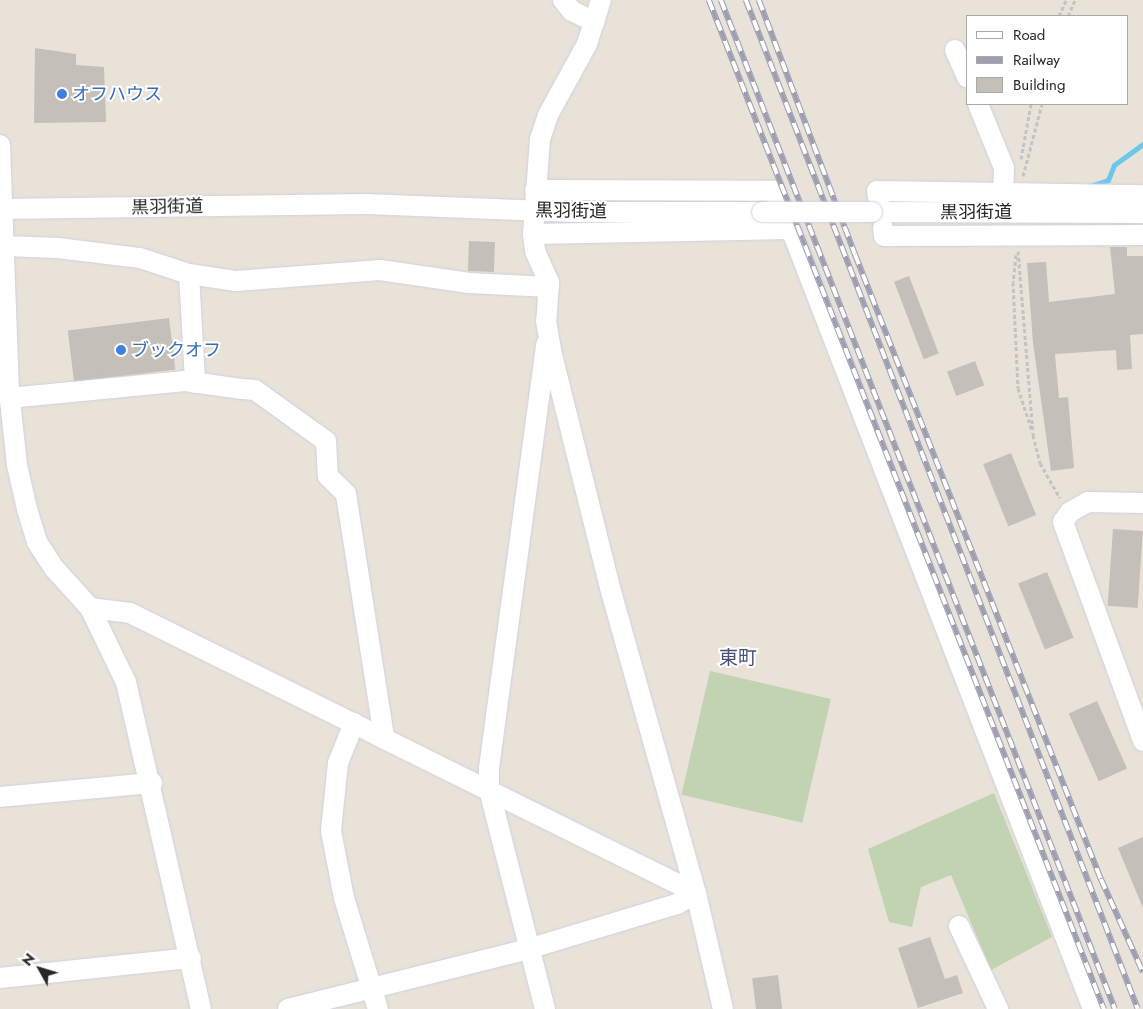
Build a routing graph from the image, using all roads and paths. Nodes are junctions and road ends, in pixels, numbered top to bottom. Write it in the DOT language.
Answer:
graph roads {
  1 [pos="563,0"];
  2 [pos="601,0"];
  3 [pos="1066,0"];
  4 [pos="1074,0"];
  5 [pos="1059,15"];
  6 [pos="1068,15"];
  7 [pos="595,22"];
  8 [pos="955,50"];
  9 [pos="966,75"];
  10 [pos="978,105"];
  11 [pos="1031,105"];
  12 [pos="1042,105"];
  13 [pos="0,145"];
  14 [pos="1012,189"];
  15 [pos="535,190"];
  16 [pos="1143,195"];
  17 [pos="2,208"];
  18 [pos="533,211"];
  19 [pos="1143,213"];
  20 [pos="878,214"];
  21 [pos="791,229"];
  22 [pos="533,234"];
  23 [pos="1143,235"];
  24 [pos="5,246"];
  25 [pos="188,274"];
  26 [pos="549,287"];
  27 [pos="548,337"];
  28 [pos="195,383"];
  29 [pos="9,398"];
  30 [pos="1033,434"];
  31 [pos="1063,503"];
  32 [pos="1143,503"];
  33 [pos="90,608"];
  34 [pos="354,723"];
  35 [pos="384,738"];
  36 [pos="1143,740"];
  37 [pos="152,783"];
  38 [pos="489,789"];
  39 [pos="0,797"];
  40 [pos="696,893"];
  41 [pos="959,926"];
  42 [pos="528,949"];
  43 [pos="191,958"];
  44 [pos="0,978"];
  45 [pos="372,988"];
  46 [pos="201,1009"];
  47 [pos="288,1009"];
  48 [pos="378,1009"];
  49 [pos="546,1009"];
  50 [pos="723,1009"];
  51 [pos="998,1009"];
  52 [pos="1093,1009"];
  1 -- 7 [label="street"];
  2 -- 7 [label="street"];
  3 -- 5 [label="path"];
  4 -- 6 [label="path"];
  7 -- 15 [label="street"];
  8 -- 9 [label="street"];
  10 -- 14 [label="street"];
  11 -- 14 [label="path"];
  12 -- 14 [label="path"];
  13 -- 17 [label="street"];
  14 -- 16 [label="street"];
  14 -- 20 [label="street"];
  15 -- 18 [label="street"];
  15 -- 21 [label="street"];
  17 -- 18 [label="street, 黒羽街道"];
  17 -- 24 [label="street"];
  18 -- 20 [label="street, 黒羽街道, bridge"];
  18 -- 22 [label="street"];
  19 -- 20 [label="street, 黒羽街道"];
  20 -- 23 [label="street"];
  21 -- 22 [label="street"];
  21 -- 52 [label="street"];
  22 -- 26 [label="street"];
  24 -- 25 [label="street"];
  24 -- 29 [label="street"];
  25 -- 26 [label="street"];
  25 -- 28 [label="street"];
  26 -- 27 [label="street"];
  27 -- 38 [label="street"];
  27 -- 40 [label="street"];
  28 -- 29 [label="street"];
  28 -- 35 [label="street"];
  29 -- 33 [label="street"];
  30 -- 30 [label="path"];
  30 -- 31 [label="path"];
  32 -- 36 [label="street"];
  33 -- 34 [label="street"];
  33 -- 37 [label="street"];
  34 -- 35 [label="street"];
  34 -- 45 [label="street"];
  35 -- 38 [label="street"];
  37 -- 39 [label="street"];
  37 -- 43 [label="street"];
  38 -- 40 [label="street"];
  38 -- 42 [label="street"];
  40 -- 42 [label="street"];
  40 -- 50 [label="street"];
  41 -- 51 [label="street"];
  42 -- 45 [label="street"];
  42 -- 49 [label="street"];
  43 -- 44 [label="street"];
  43 -- 46 [label="street"];
  45 -- 47 [label="street"];
  45 -- 48 [label="street"];
}
